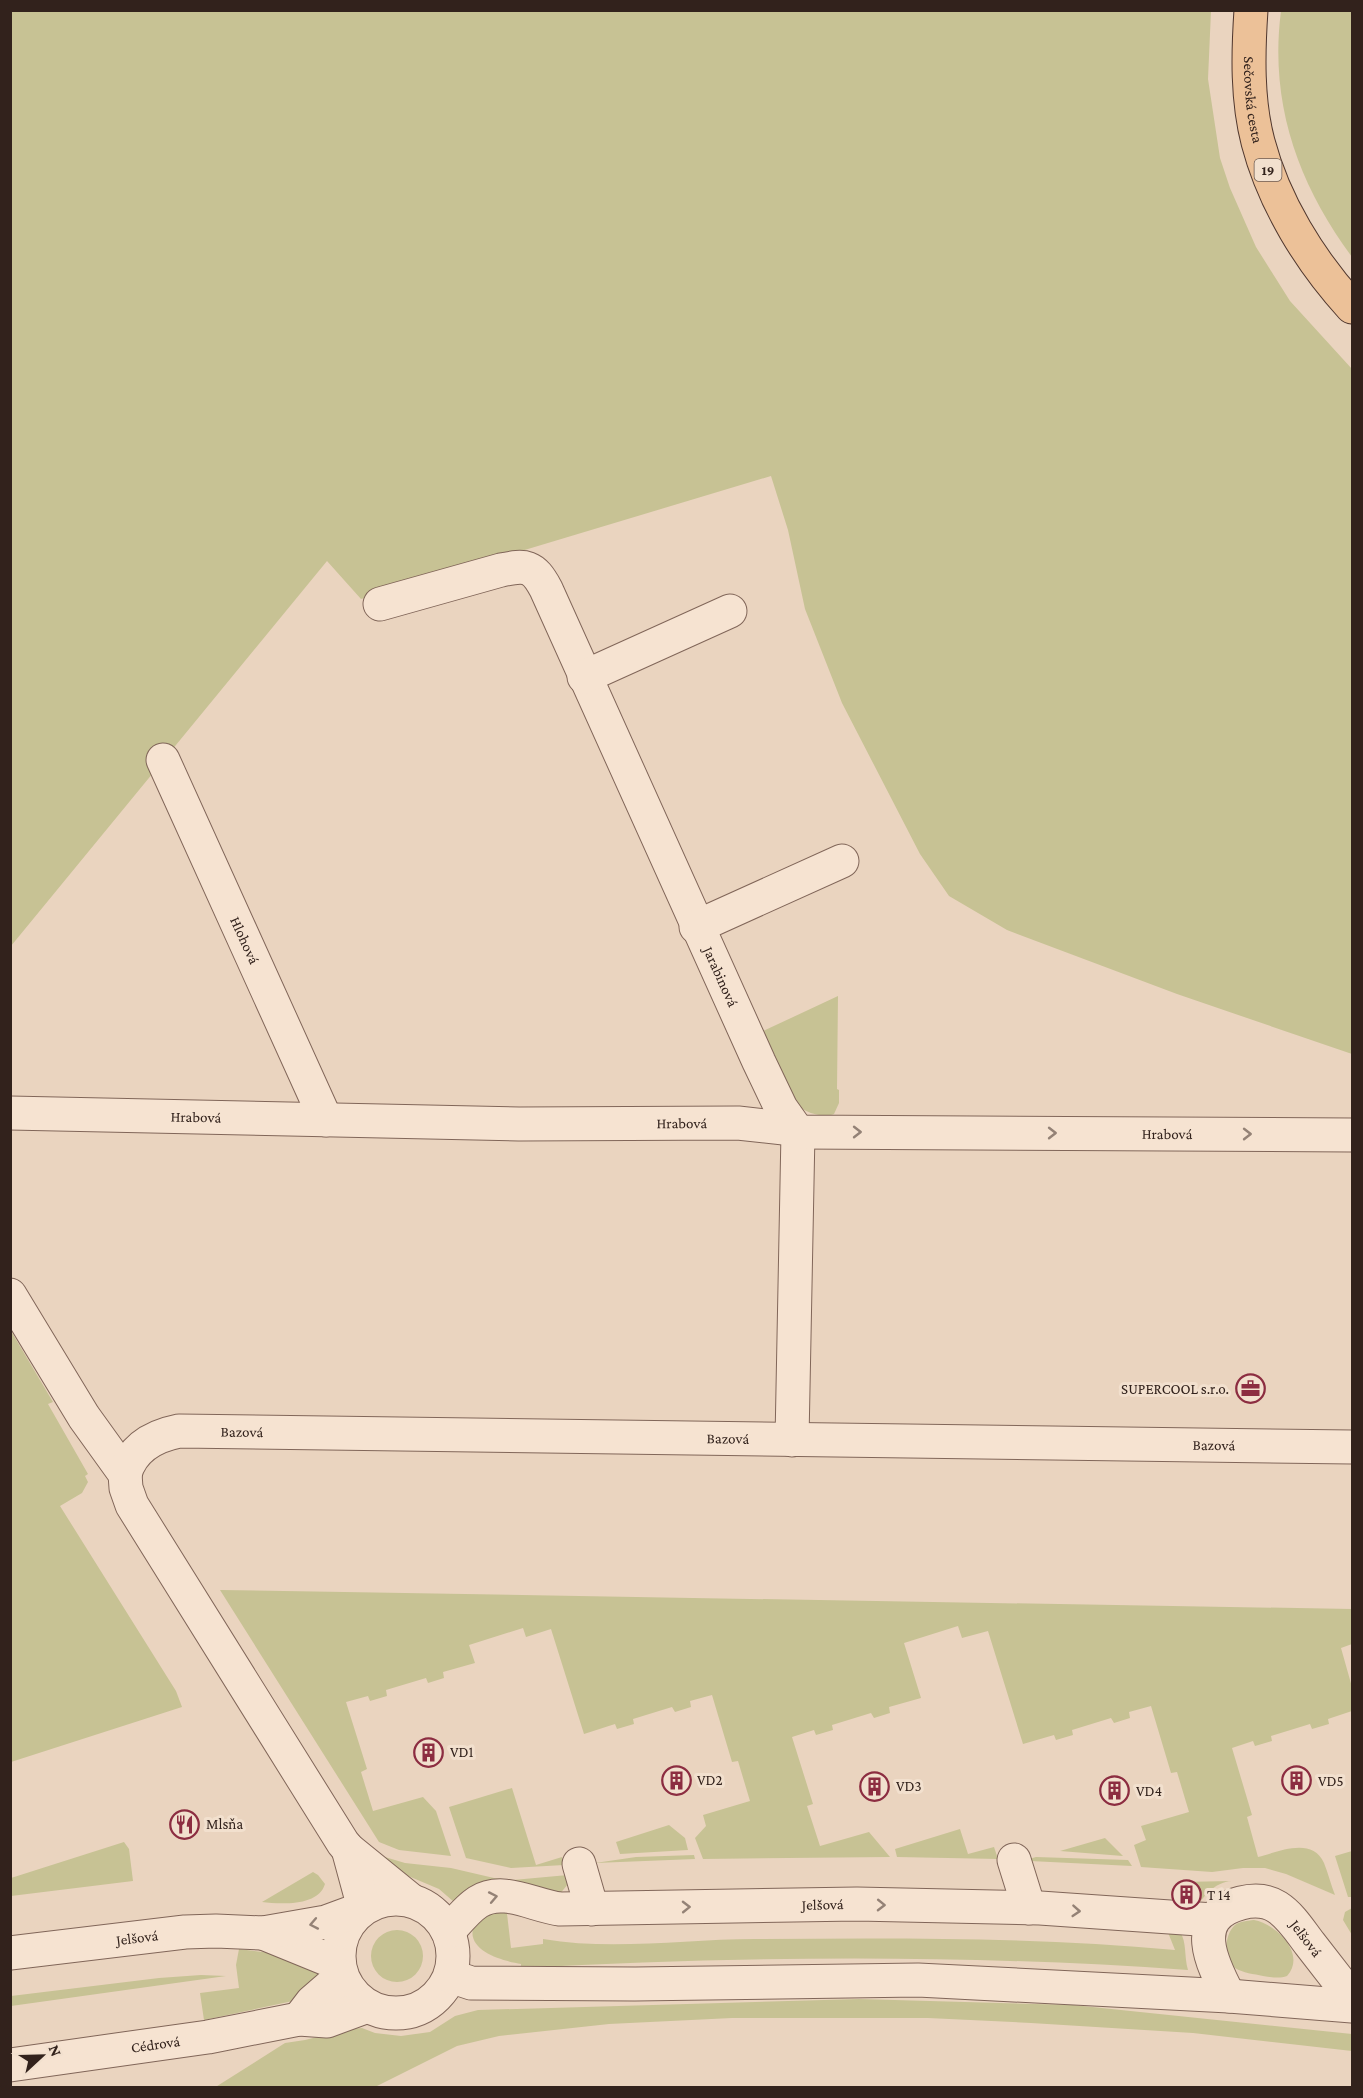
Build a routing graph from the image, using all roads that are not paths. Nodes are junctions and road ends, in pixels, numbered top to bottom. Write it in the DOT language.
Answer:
graph roads {
  1 [pos="1251,10"];
  2 [pos="1353,307"];
  3 [pos="380,603"];
  4 [pos="730,610"];
  5 [pos="584,677"];
  6 [pos="163,760"];
  7 [pos="842,861"];
  8 [pos="696,927"];
  9 [pos="10,1113"];
  10 [pos="326,1120"];
  11 [pos="798,1132"];
  12 [pos="1353,1135"];
  13 [pos="10,1295"];
  14 [pos="792,1440"];
  15 [pos="1353,1447"];
  16 [pos="125,1474"];
  17 [pos="348,1849"];
  18 [pos="1014,1860"];
  19 [pos="579,1864"];
  20 [pos="412,1901"];
  21 [pos="364,1908"];
  22 [pos="1029,1908"];
  23 [pos="592,1909"];
  24 [pos="1214,1920"];
  25 [pos="448,1932"];
  26 [pos="263,1933"];
  27 [pos="10,1953"];
  28 [pos="340,1970"];
  29 [pos="450,1976"];
  30 [pos="1229,1996"];
  31 [pos="1353,1998"];
  32 [pos="1353,2006"];
  33 [pos="365,2007"];
  34 [pos="299,2019"];
  35 [pos="10,2065"];
  1 -- 2 [label="main road, Sečovská cesta / 19"];
  3 -- 5 [label="street, Jarabinová"];
  4 -- 5 [label="street"];
  5 -- 8 [label="street, Jarabinová"];
  6 -- 10 [label="street, Hlohová"];
  7 -- 8 [label="street"];
  8 -- 11 [label="street, Jarabinová"];
  9 -- 10 [label="street, Hrabová"];
  10 -- 11 [label="street, Hrabová"];
  11 -- 12 [label="street, Hrabová, one-way"];
  11 -- 14 [label="street"];
  13 -- 16 [label="street"];
  14 -- 15 [label="street, Bazová"];
  14 -- 16 [label="street, Bazová"];
  16 -- 17 [label="street"];
  17 -- 20 [label="street"];
  17 -- 21 [label="street"];
  18 -- 22 [label="street"];
  19 -- 23 [label="street"];
  20 -- 21 [label="street"];
  20 -- 25 [label="street"];
  21 -- 26 [label="street, one-way"];
  21 -- 28 [label="street"];
  23 -- 22 [label="street, Jelšová, one-way"];
  22 -- 24 [label="street, Jelšová, one-way"];
  25 -- 23 [label="street, Jelšová, one-way"];
  24 -- 30 [label="street"];
  24 -- 31 [label="street, Jelšová"];
  25 -- 29 [label="street"];
  26 -- 27 [label="street, Jelšová"];
  26 -- 28 [label="street"];
  28 -- 33 [label="street"];
  28 -- 34 [label="street"];
  29 -- 30 [label="street"];
  29 -- 33 [label="street"];
  30 -- 32 [label="street"];
  33 -- 34 [label="street, Cédrová"];
  34 -- 35 [label="street, Cédrová"];
}
